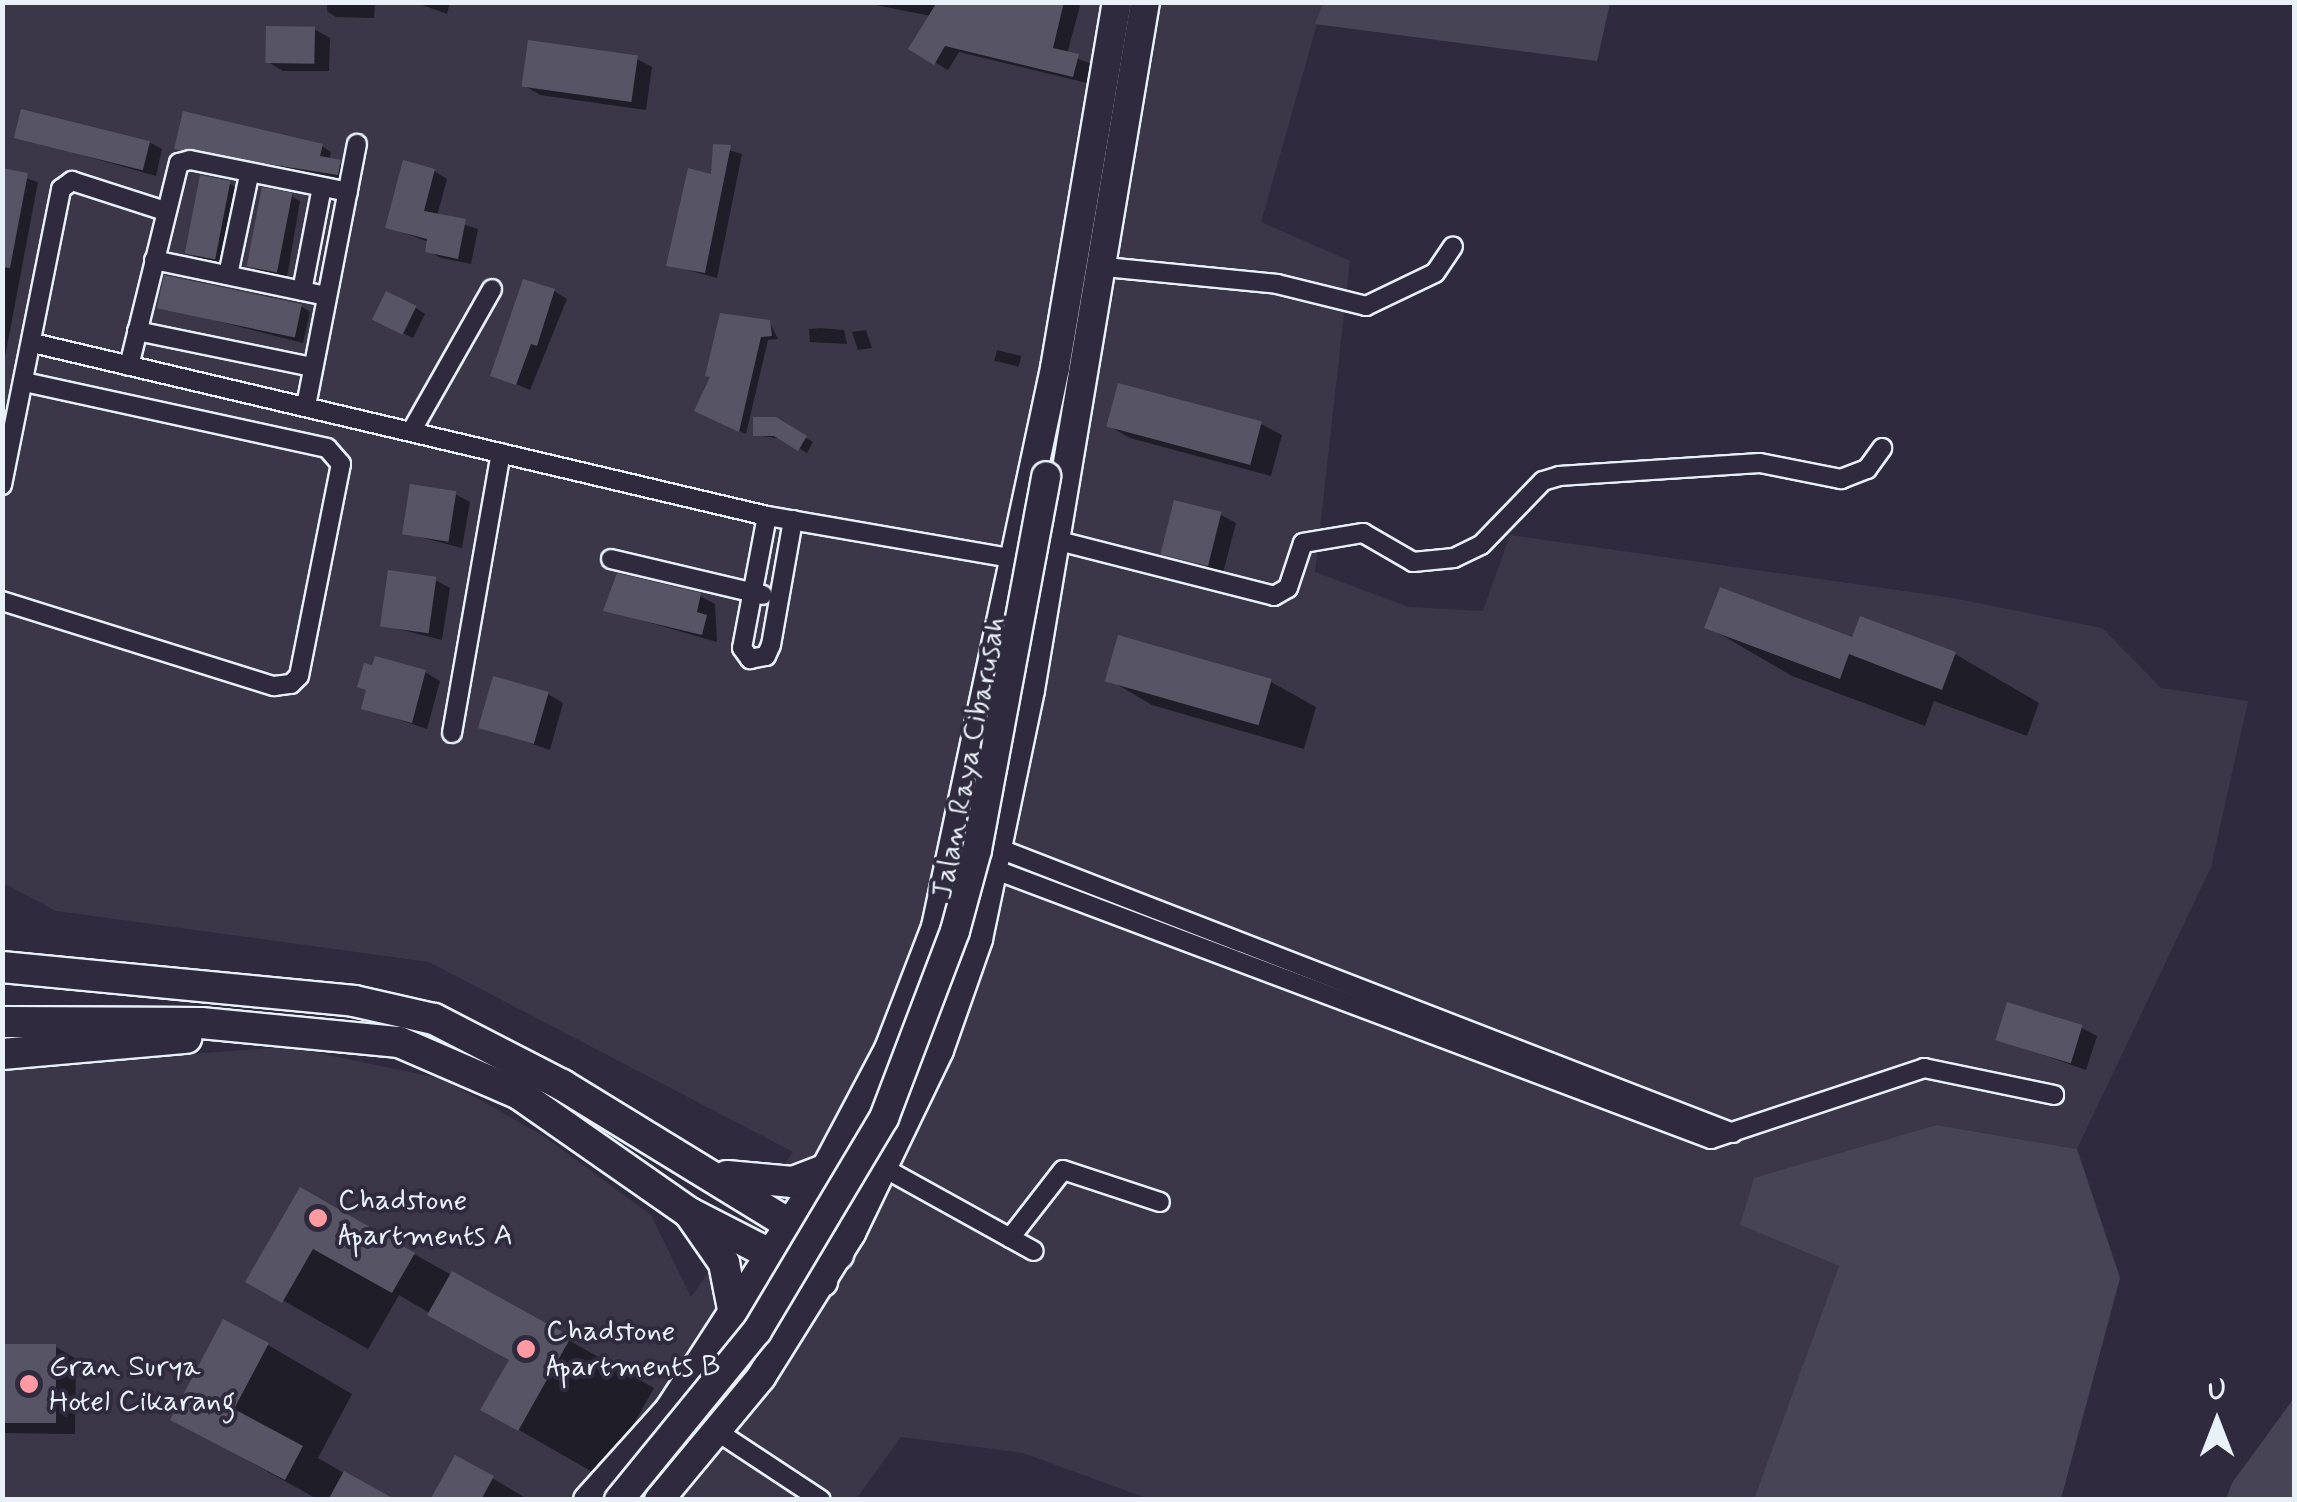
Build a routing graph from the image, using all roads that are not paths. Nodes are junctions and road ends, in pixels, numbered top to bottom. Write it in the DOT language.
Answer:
graph roads {
  1 [pos="1117,2"];
  2 [pos="1145,2"];
  3 [pos="358,144"];
  4 [pos="249,175"];
  5 [pos="322,187"];
  6 [pos="348,192"];
  7 [pos="165,210"];
  8 [pos="1453,246"];
  9 [pos="154,260"];
  10 [pos="1104,267"];
  11 [pos="228,276"];
  12 [pos="492,289"];
  13 [pos="302,291"];
  14 [pos="326,296"];
  15 [pos="1098,304"];
  16 [pos="137,331"];
  17 [pos="32,343"];
  18 [pos="129,366"];
  19 [pos="313,367"];
  20 [pos="1055,368"];
  21 [pos="24,382"];
  22 [pos="306,406"];
  23 [pos="412,430"];
  24 [pos="1882,448"];
  25 [pos="501,453"];
  26 [pos="1051,477"];
  27 [pos="2,486"];
  28 [pos="767,516"];
  29 [pos="793,520"];
  30 [pos="1055,540"];
  31 [pos="1011,558"];
  32 [pos="611,559"];
  33 [pos="752,592"];
  34 [pos="778,599"];
  35 [pos="2,601"];
  36 [pos="452,732"];
  37 [pos="998,860"];
  38 [pos="2,967"];
  39 [pos="2,1022"];
  40 [pos="242,1026"];
  41 [pos="2,1054"];
  42 [pos="2054,1096"];
  43 [pos="884,1168"];
  44 [pos="825,1170"];
  45 [pos="714,1174"];
  46 [pos="1160,1202"];
  47 [pos="688,1212"];
  48 [pos="796,1216"];
  49 [pos="1010,1238"];
  50 [pos="845,1244"];
  51 [pos="774,1252"];
  52 [pos="1034,1252"];
  53 [pos="822,1281"];
  54 [pos="742,1302"];
  55 [pos="796,1322"];
  56 [pos="718,1432"];
  57 [pos="588,1500"];
  58 [pos="618,1500"];
  59 [pos="637,1500"];
  60 [pos="659,1500"];
  61 [pos="820,1500"];
  1 -- 20 [label="main road, Jalan Raya Cibarusah"];
  2 -- 10 [label="main road, Jalan Raya Cibarusah"];
  3 -- 6 [label="street"];
  4 -- 5 [label="street"];
  4 -- 7 [label="street"];
  4 -- 11 [label="street"];
  5 -- 6 [label="street"];
  5 -- 13 [label="street"];
  6 -- 14 [label="street"];
  7 -- 9 [label="street"];
  7 -- 17 [label="street"];
  8 -- 10 [label="street"];
  9 -- 11 [label="street"];
  9 -- 16 [label="street"];
  10 -- 15 [label="main road, Jalan Raya Cibarusah"];
  11 -- 13 [label="street"];
  12 -- 23 [label="street"];
  13 -- 14 [label="street"];
  14 -- 19 [label="street"];
  15 -- 26 [label="main road, Jalan Raya Cibarusah"];
  15 -- 30 [label="main road, Jalan Raya Cibarusah"];
  16 -- 18 [label="street"];
  16 -- 19 [label="street"];
  17 -- 18 [label="street"];
  17 -- 21 [label="street"];
  18 -- 22 [label="street"];
  19 -- 22 [label="street"];
  20 -- 26 [label="main road, Jalan Raya Cibarusah"];
  20 -- 31 [label="main road, Jalan Raya Cibarusah"];
  21 -- 27 [label="street"];
  21 -- 35 [label="street"];
  22 -- 23 [label="street"];
  23 -- 25 [label="street"];
  24 -- 30 [label="street"];
  25 -- 28 [label="street"];
  25 -- 36 [label="street"];
  26 -- 58 [label="main road, Jalan Raya Cibarusah, bridge"];
  26 -- 59 [label="main road, Jalan Raya Cibarusah"];
  28 -- 29 [label="street"];
  28 -- 33 [label="street"];
  29 -- 31 [label="street"];
  29 -- 34 [label="street"];
  30 -- 37 [label="main road, Jalan Raya Cibarusah"];
  31 -- 44 [label="main road, Jalan Raya Cibarusah"];
  32 -- 33 [label="street"];
  33 -- 34 [label="street"];
  33 -- 34 [label="street"];
  37 -- 42 [label="street"];
  37 -- 43 [label="main road, Jalan Raya Cibarusah"];
  38 -- 45 [label="highway"];
  39 -- 40 [label="highway"];
  40 -- 41 [label="highway"];
  40 -- 47 [label="highway"];
  43 -- 49 [label="street"];
  43 -- 50 [label="main road, Jalan Raya Cibarusah"];
  44 -- 45 [label="highway"];
  44 -- 48 [label="main road, Jalan Raya Cibarusah"];
  45 -- 48 [label="highway"];
  46 -- 49 [label="street"];
  47 -- 51 [label="highway"];
  47 -- 54 [label="highway"];
  48 -- 50 [label="highway"];
  48 -- 51 [label="main road, Jalan Raya Cibarusah"];
  49 -- 52 [label="street"];
  50 -- 53 [label="main road, Jalan Raya Cibarusah"];
  51 -- 53 [label="highway"];
  51 -- 54 [label="main road, Jalan Raya Cibarusah"];
  53 -- 55 [label="main road, Jalan Raya Cibarusah"];
  54 -- 55 [label="main road"];
  54 -- 57 [label="main road, Jalan Raya Cibarusah"];
  55 -- 56 [label="main road, Jalan Raya Cibarusah"];
  56 -- 60 [label="main road, Jalan Raya Cibarusah"];
  56 -- 61 [label="street"];
}
